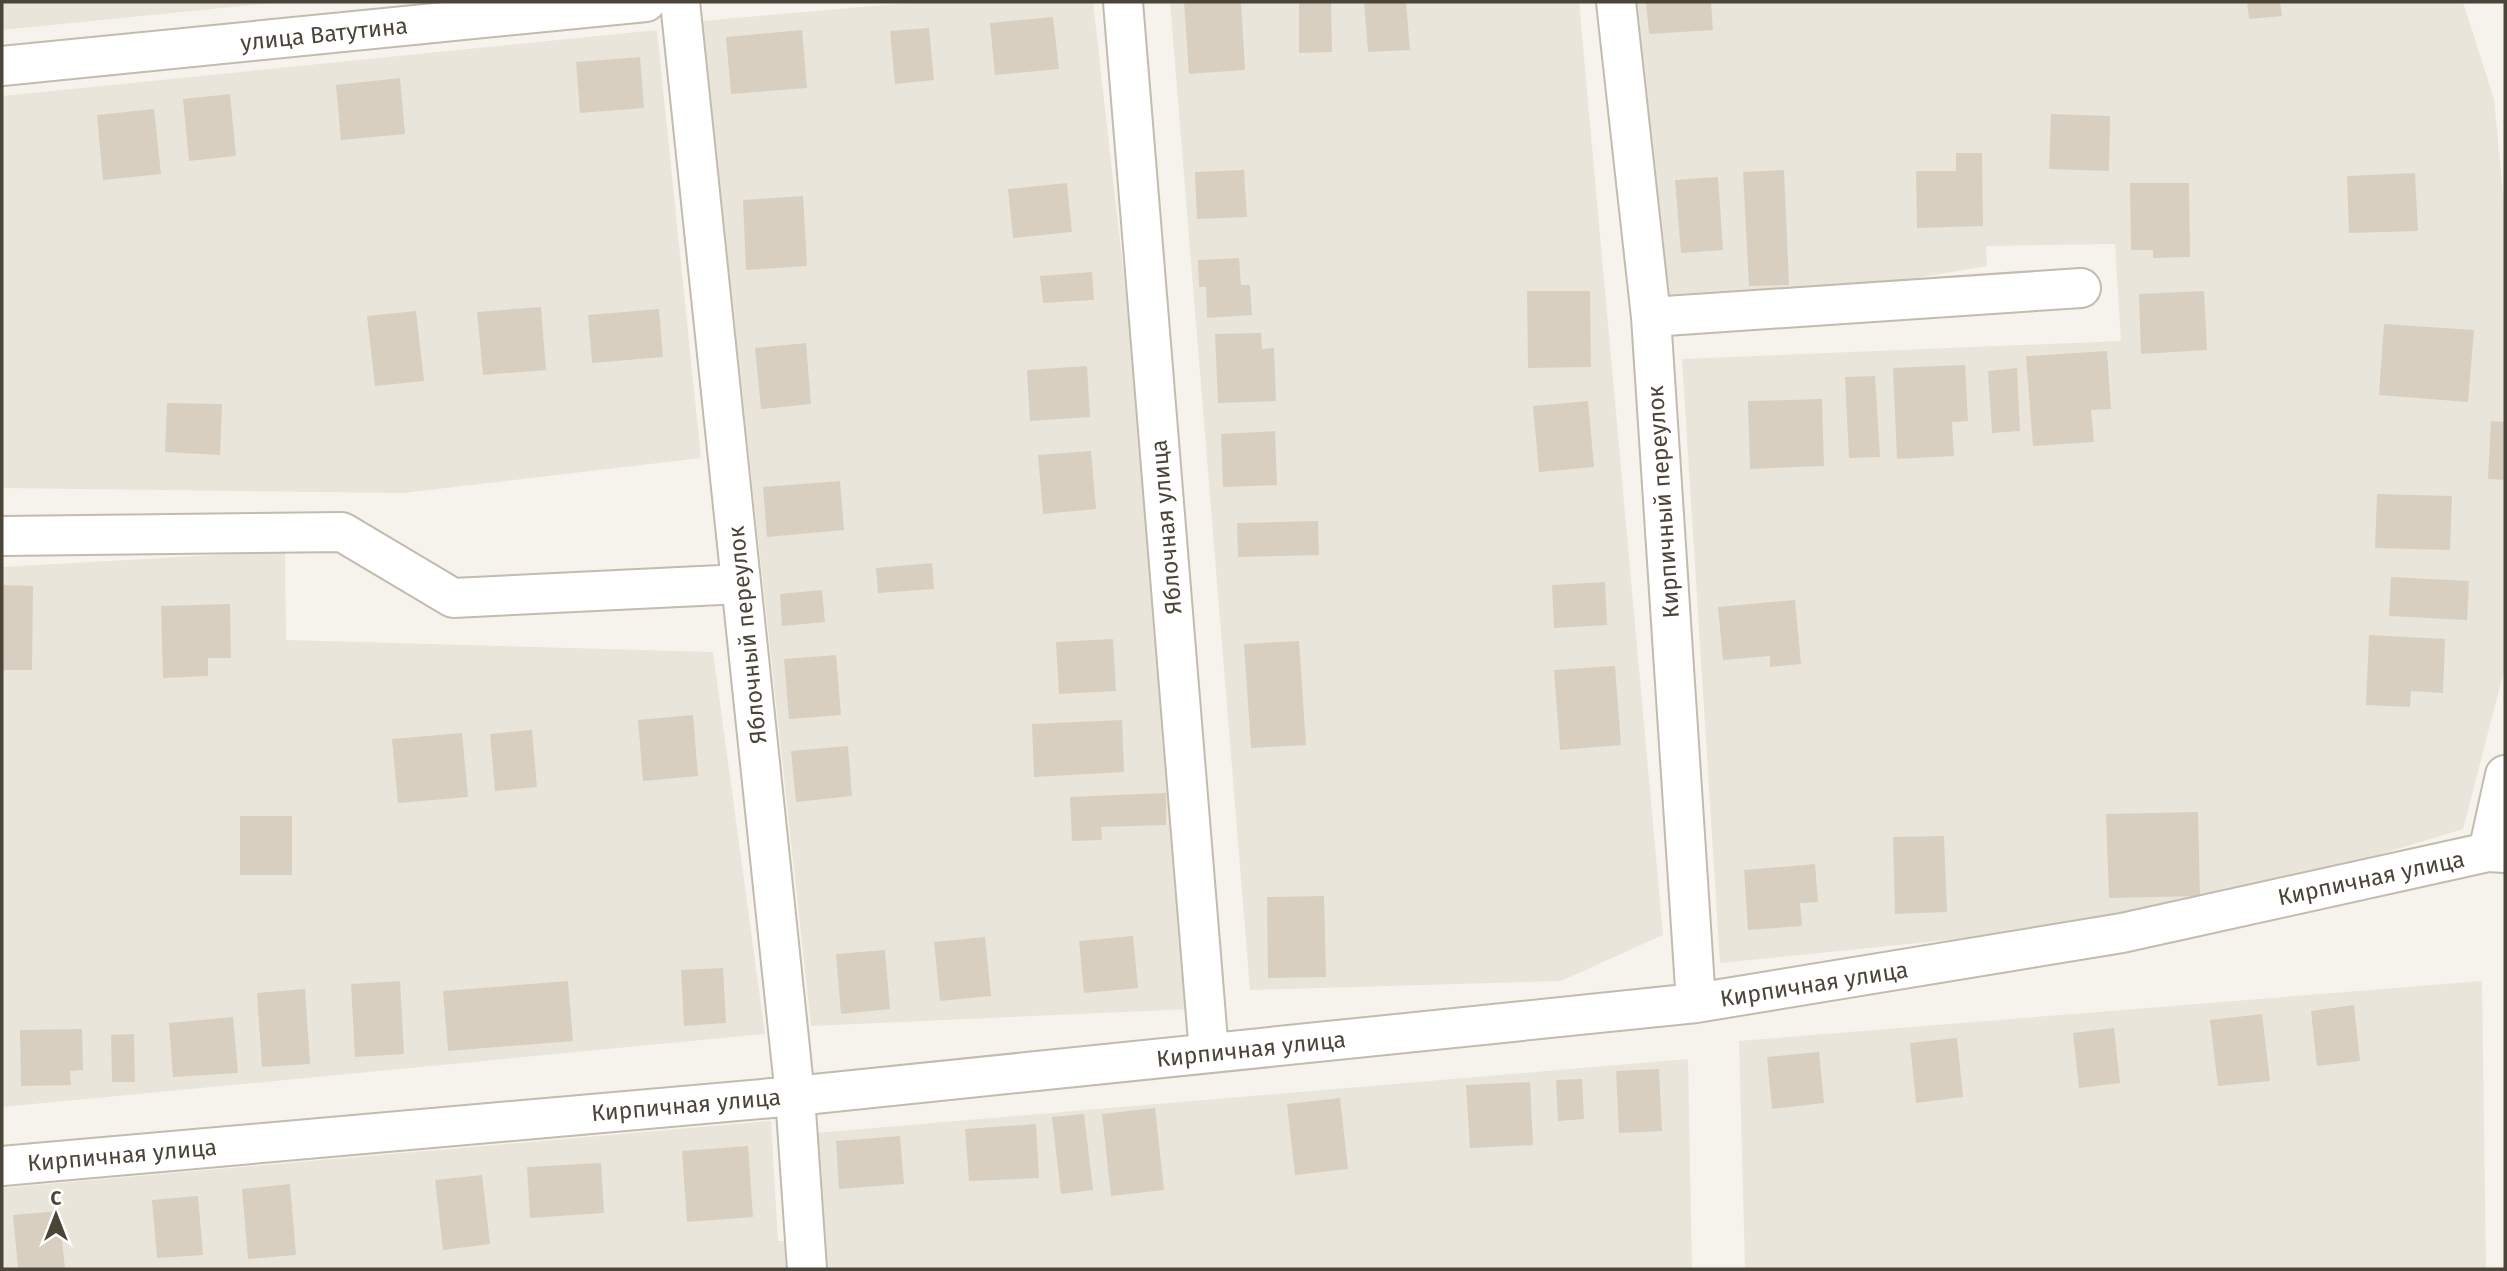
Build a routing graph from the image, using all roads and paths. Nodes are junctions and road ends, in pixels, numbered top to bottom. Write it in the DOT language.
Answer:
graph roads {
  1 [pos="646,2"];
  2 [pos="680,2"];
  3 [pos="1123,2"];
  4 [pos="1616,2"];
  5 [pos="2,66"];
  6 [pos="2081,288"];
  7 [pos="1651,317"];
  8 [pos="2,536"];
  9 [pos="741,583"];
  10 [pos="2505,775"];
  11 [pos="2497,853"];
  12 [pos="1696,1003"];
  13 [pos="1209,1053"];
  14 [pos="795,1096"];
  15 [pos="2,1166"];
  16 [pos="807,1269"];
  1 -- 5 [label="street, улица Ватутина"];
  2 -- 9 [label="street, Яблочный переулок"];
  3 -- 13 [label="street, Яблочная улица"];
  4 -- 7 [label="street, Кирпичный переулок"];
  6 -- 7 [label="street"];
  7 -- 12 [label="street, Кирпичный переулок"];
  8 -- 9 [label="street"];
  9 -- 14 [label="street, Яблочный переулок"];
  10 -- 11 [label="street"];
  11 -- 12 [label="street, Кирпичная улица"];
  12 -- 13 [label="street, Кирпичная улица"];
  13 -- 14 [label="street, Кирпичная улица"];
  14 -- 15 [label="street, Кирпичная улица"];
  14 -- 16 [label="street, Яблочный переулок"];
}
